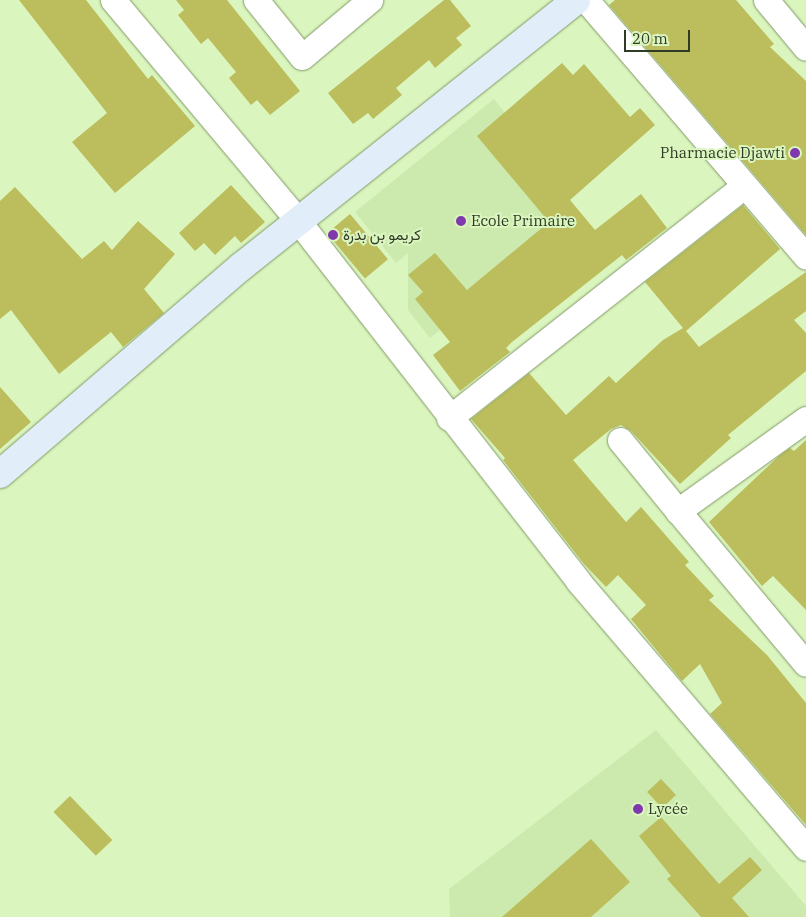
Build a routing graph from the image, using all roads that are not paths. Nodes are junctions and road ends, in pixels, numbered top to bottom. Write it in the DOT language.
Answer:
graph roads {
  1 [pos="113,0"];
  2 [pos="256,0"];
  3 [pos="370,0"];
  4 [pos="576,0"];
  5 [pos="586,0"];
  6 [pos="766,0"];
  7 [pos="806,48"];
  8 [pos="744,186"];
  9 [pos="299,222"];
  10 [pos="806,256"];
  11 [pos="449,418"];
  12 [pos="806,419"];
  13 [pos="620,440"];
  14 [pos="0,474"];
  15 [pos="678,511"];
  16 [pos="806,664"];
  17 [pos="806,848"];
  1 -- 9 [label="street"];
  2 -- 3 [label="street"];
  4 -- 9 [label="main road"];
  5 -- 8 [label="street"];
  6 -- 7 [label="street"];
  8 -- 10 [label="street"];
  8 -- 11 [label="street"];
  9 -- 11 [label="street"];
  9 -- 14 [label="main road"];
  11 -- 17 [label="street"];
  12 -- 15 [label="street"];
  13 -- 15 [label="street"];
  15 -- 16 [label="street"];
}
